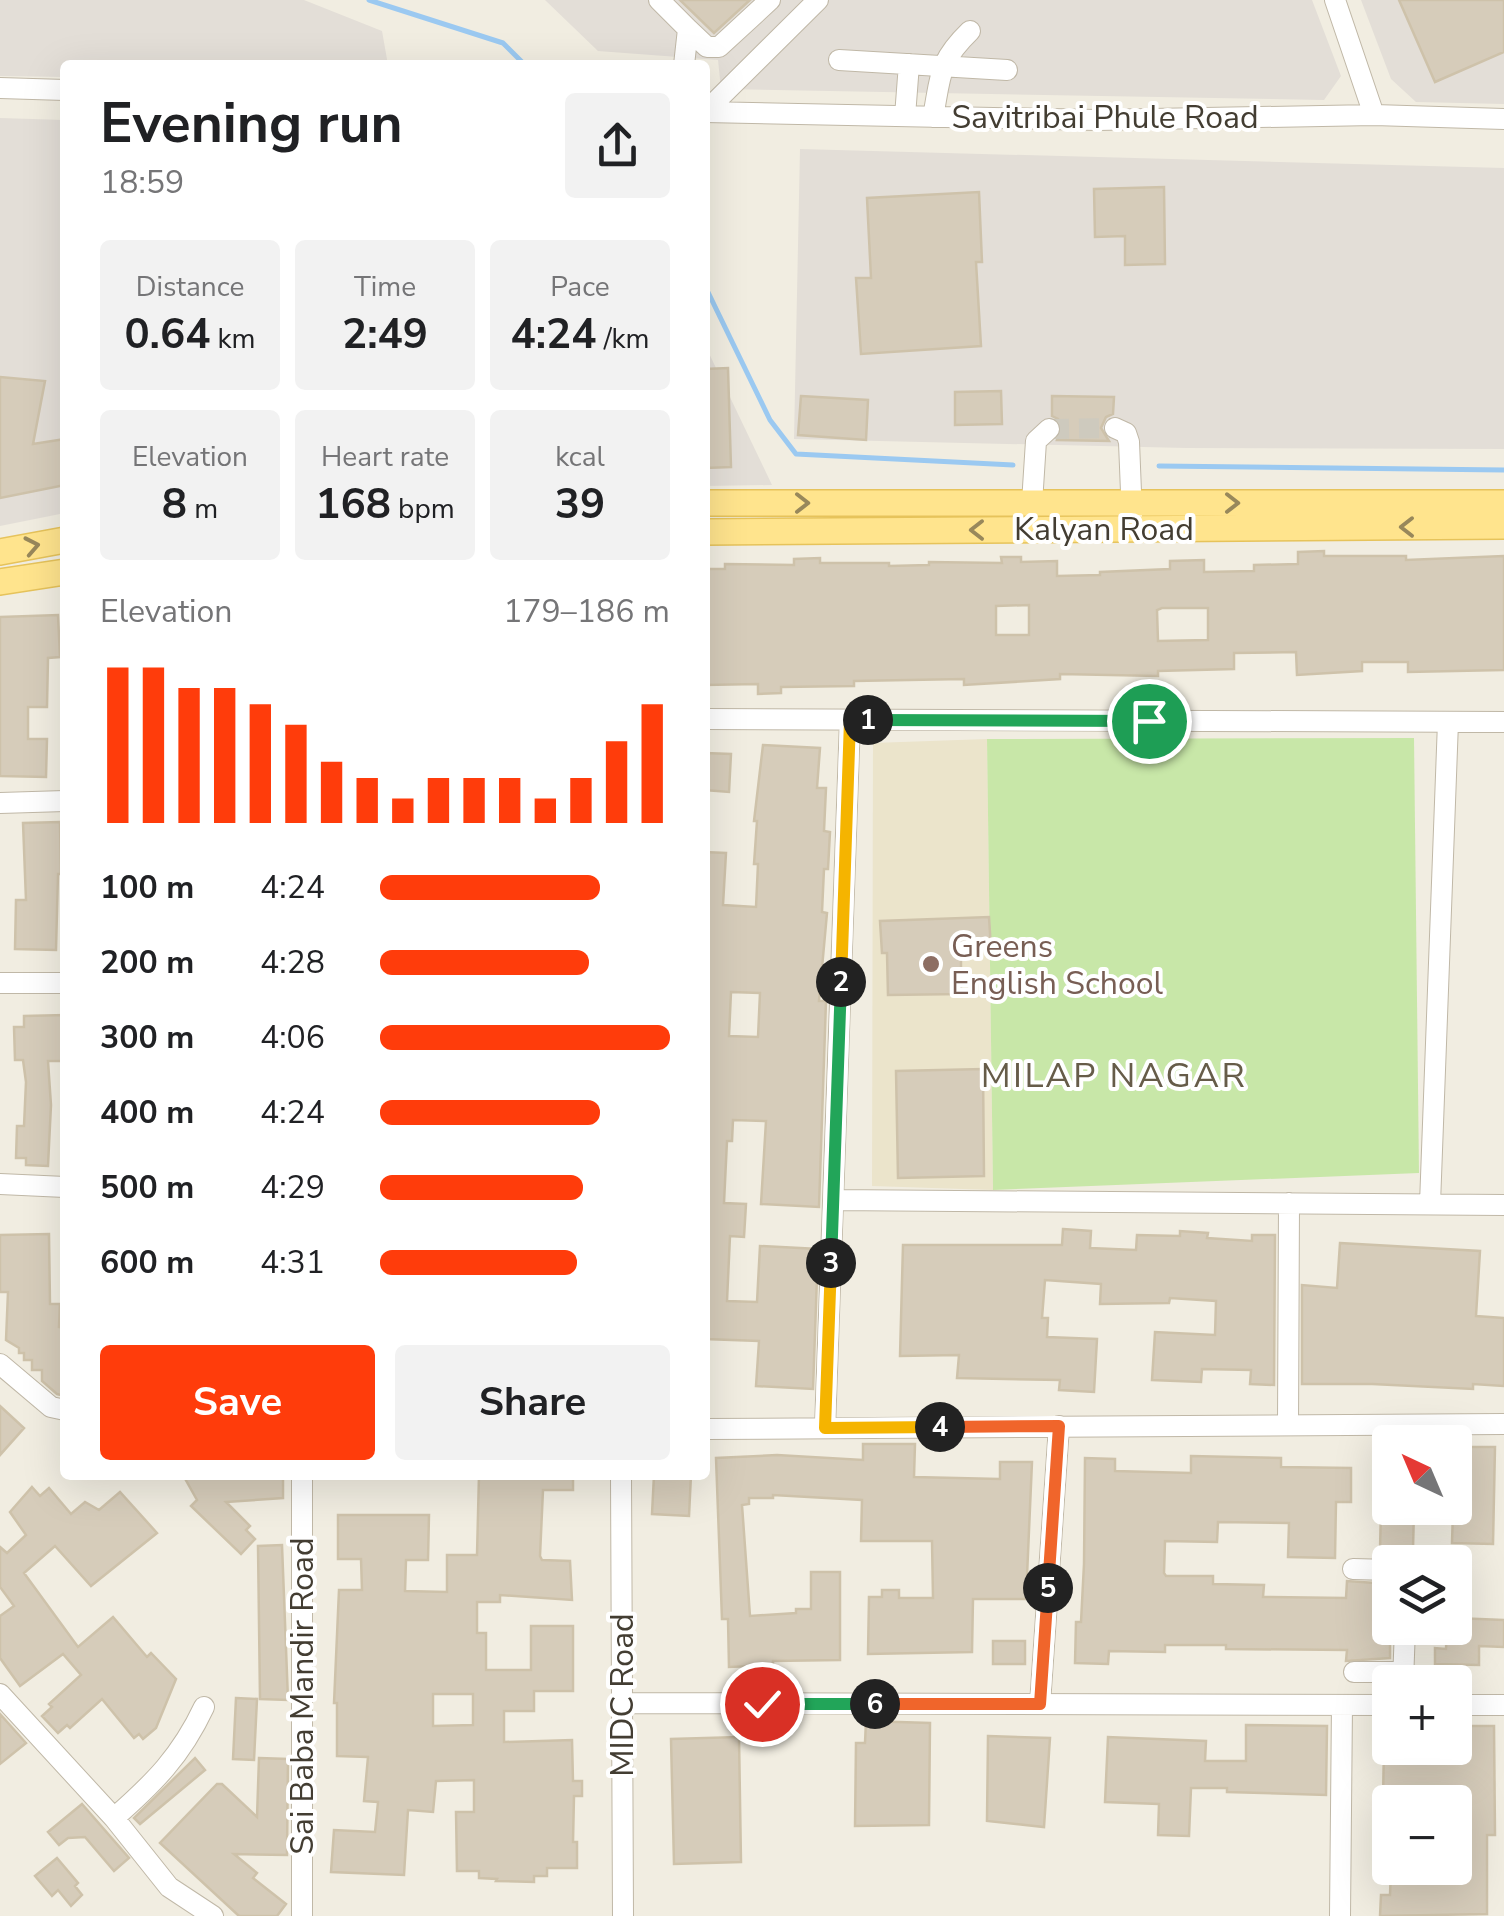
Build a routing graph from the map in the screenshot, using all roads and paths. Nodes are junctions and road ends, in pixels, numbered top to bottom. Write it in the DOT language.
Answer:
graph roads {
  1 [pos="659,0"];
  2 [pos="770,0"];
  3 [pos="818,0"];
  4 [pos="1335,0"];
  5 [pos="688,29"];
  6 [pos="970,31"];
  7 [pos="685,60"];
  8 [pos="838,60"];
  9 [pos="910,64"];
  10 [pos="942,66"];
  11 [pos="1007,70"];
  12 [pos="0,88"];
  13 [pos="60,90"];
  14 [pos="710,107"];
  15 [pos="710,112"];
  16 [pos="1374,115"];
  17 [pos="905,116"];
  18 [pos="933,117"];
  19 [pos="1504,119"];
  20 [pos="1114,428"];
  21 [pos="1050,429"];
  22 [pos="710,502"];
  23 [pos="1032,503"];
  24 [pos="1504,503"];
  25 [pos="1132,516"];
  26 [pos="1504,526"];
  27 [pos="710,532"];
  28 [pos="60,541"];
  29 [pos="0,552"];
  30 [pos="60,573"];
  31 [pos="0,582"];
  32 [pos="710,719"];
  33 [pos="850,720"];
  34 [pos="1448,722"];
  35 [pos="1504,722"];
  36 [pos="60,801"];
  37 [pos="0,803"];
  38 [pos="0,983"];
  39 [pos="60,983"];
  40 [pos="0,1184"];
  41 [pos="60,1187"];
  42 [pos="833,1200"];
  43 [pos="1288,1203"];
  44 [pos="1430,1204"];
  45 [pos="1504,1205"];
  46 [pos="0,1364"];
  47 [pos="60,1409"];
  48 [pos="1504,1424"];
  49 [pos="1288,1425"];
  50 [pos="1059,1426"];
  51 [pos="825,1428"];
  52 [pos="710,1429"];
  53 [pos="302,1480"];
  54 [pos="621,1480"];
  55 [pos="1353,1570"];
  56 [pos="1372,1570"];
  57 [pos="1354,1672"];
  58 [pos="1372,1674"];
  59 [pos="0,1694"];
  60 [pos="623,1703"];
  61 [pos="1040,1704"];
  62 [pos="1342,1705"];
  63 [pos="1372,1705"];
  64 [pos="1472,1705"];
  65 [pos="1504,1705"];
  66 [pos="204,1706"];
  67 [pos="114,1818"];
  68 [pos="213,1916"];
  69 [pos="302,1916"];
  70 [pos="623,1916"];
  71 [pos="1340,1916"];
  1 -- 5 [label="street"];
  2 -- 5 [label="street"];
  3 -- 14 [label="street"];
  4 -- 16 [label="street"];
  5 -- 7 [label="street"];
  6 -- 10 [label="street"];
  8 -- 9 [label="street"];
  9 -- 10 [label="street"];
  9 -- 17 [label="street"];
  10 -- 11 [label="street"];
  10 -- 18 [label="street"];
  12 -- 13 [label="street"];
  15 -- 17 [label="street, Savitribai Phule Road"];
  16 -- 18 [label="street, Savitribai Phule Road"];
  16 -- 19 [label="street, Savitribai Phule Road"];
  17 -- 18 [label="street, Savitribai Phule Road"];
  20 -- 25 [label="street"];
  21 -- 23 [label="street"];
  22 -- 23 [label="main road, Kalyan Road, one-way"];
  23 -- 25 [label="main road, Kalyan Road"];
  25 -- 24 [label="main road, Kalyan Road, one-way"];
  26 -- 25 [label="main road, Kalyan Road, one-way"];
  25 -- 27 [label="main road, Kalyan Road, one-way"];
  29 -- 28 [label="main road, one-way"];
  30 -- 31 [label="main road"];
  32 -- 33 [label="street"];
  33 -- 34 [label="street"];
  33 -- 42 [label="street"];
  34 -- 35 [label="street"];
  34 -- 44 [label="street"];
  36 -- 37 [label="street"];
  38 -- 39 [label="street"];
  40 -- 41 [label="street"];
  42 -- 43 [label="street"];
  42 -- 51 [label="street"];
  43 -- 44 [label="street"];
  43 -- 49 [label="street"];
  44 -- 45 [label="street"];
  46 -- 47 [label="street"];
  48 -- 49 [label="street"];
  49 -- 50 [label="street"];
  50 -- 51 [label="street"];
  50 -- 61 [label="street"];
  51 -- 52 [label="street"];
  53 -- 69 [label="street, Sai Baba Mandir Road"];
  54 -- 60 [label="street, MIDC Road"];
  55 -- 56 [label="street"];
  57 -- 58 [label="street"];
  59 -- 67 [label="street"];
  60 -- 61 [label="street"];
  60 -- 70 [label="street, MIDC Road"];
  61 -- 62 [label="street"];
  62 -- 63 [label="street"];
  62 -- 71 [label="street"];
  64 -- 65 [label="street"];
  66 -- 67 [label="street"];
  67 -- 68 [label="street"];
}
